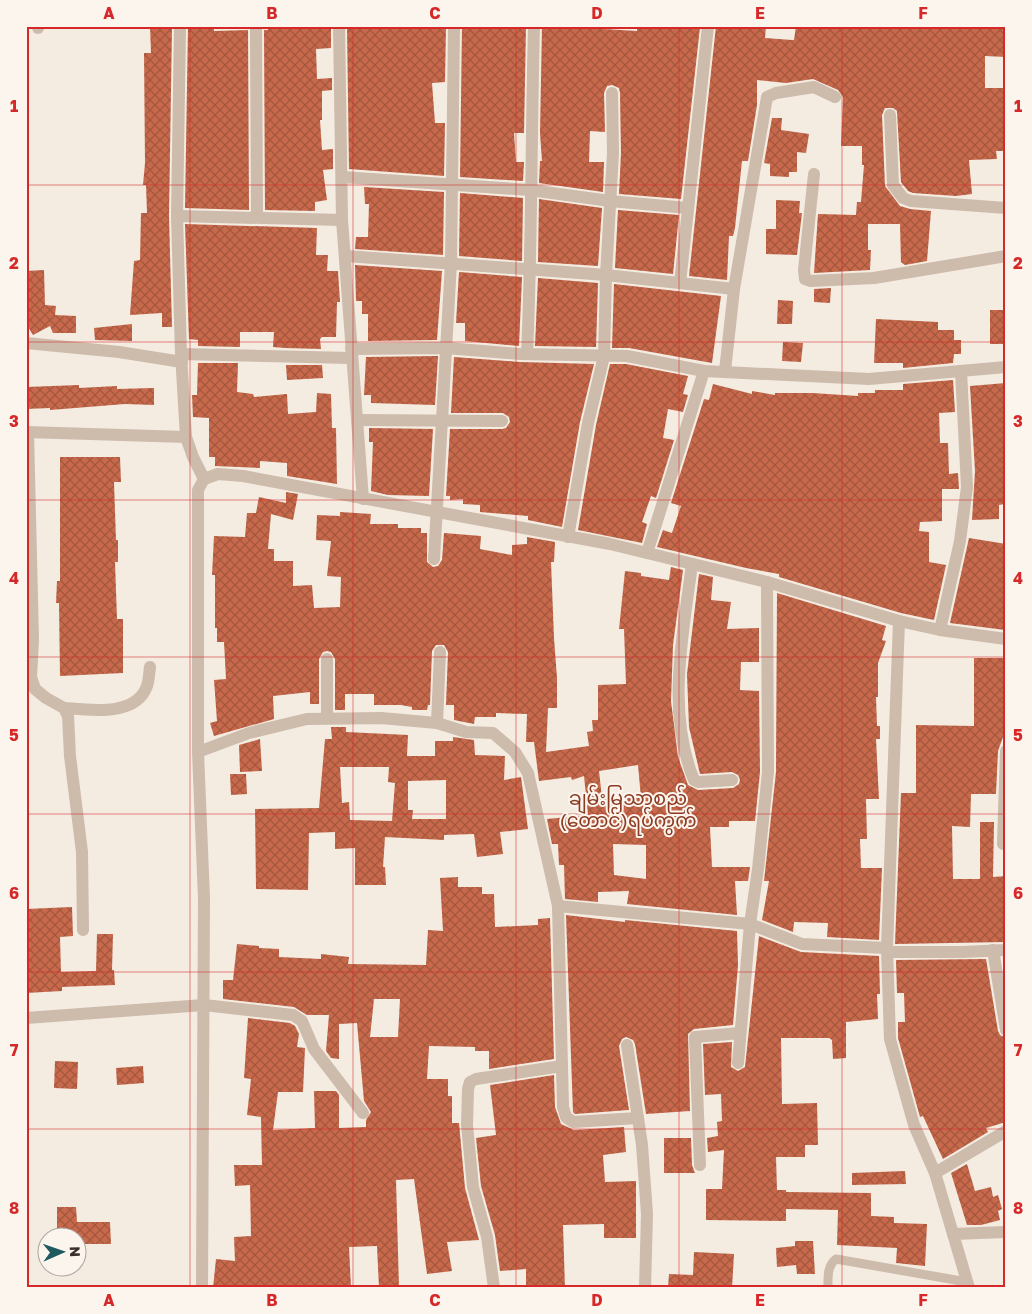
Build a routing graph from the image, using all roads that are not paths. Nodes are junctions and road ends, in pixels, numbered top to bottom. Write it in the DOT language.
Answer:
graph roads {
  1 [pos="180,26"];
  2 [pos="256,26"];
  3 [pos="339,26"];
  4 [pos="454,26"];
  5 [pos="534,26"];
  6 [pos="708,26"];
  7 [pos="612,93"];
  8 [pos="835,97"];
  9 [pos="890,115"];
  10 [pos="814,174"];
  11 [pos="342,177"];
  12 [pos="451,184"];
  13 [pos="530,190"];
  14 [pos="610,201"];
  15 [pos="688,208"];
  16 [pos="1006,208"];
  17 [pos="177,216"];
  18 [pos="257,217"];
  19 [pos="342,220"];
  20 [pos="346,256"];
  21 [pos="1006,256"];
  22 [pos="451,262"];
  23 [pos="531,271"];
  24 [pos="606,275"];
  25 [pos="680,282"];
  26 [pos="734,289"];
  27 [pos="26,343"];
  28 [pos="446,348"];
  29 [pos="351,354"];
  30 [pos="527,354"];
  31 [pos="604,356"];
  32 [pos="181,358"];
  33 [pos="1006,367"];
  34 [pos="704,371"];
  35 [pos="725,371"];
  36 [pos="961,371"];
  37 [pos="357,420"];
  38 [pos="502,421"];
  39 [pos="442,422"];
  40 [pos="27,432"];
  41 [pos="186,437"];
  42 [pos="204,479"];
  43 [pos="363,499"];
  44 [pos="438,512"];
  45 [pos="568,537"];
  46 [pos="647,553"];
  47 [pos="434,559"];
  48 [pos="692,564"];
  49 [pos="767,582"];
  50 [pos="899,621"];
  51 [pos="940,630"];
  52 [pos="1006,639"];
  53 [pos="30,640"];
  54 [pos="440,652"];
  55 [pos="327,659"];
  56 [pos="150,666"];
  57 [pos="64,708"];
  58 [pos="327,718"];
  59 [pos="437,723"];
  60 [pos="1006,751"];
  61 [pos="198,752"];
  62 [pos="732,780"];
  63 [pos="1003,844"];
  64 [pos="558,906"];
  65 [pos="750,924"];
  66 [pos="83,930"];
  67 [pos="887,950"];
  68 [pos="999,950"];
  69 [pos="204,1004"];
  70 [pos="26,1018"];
  71 [pos="1006,1030"];
  72 [pos="740,1033"];
  73 [pos="628,1046"];
  74 [pos="738,1063"];
  75 [pos="562,1066"];
  76 [pos="363,1113"];
  77 [pos="638,1118"];
  78 [pos="1006,1131"];
  79 [pos="700,1165"];
  80 [pos="935,1173"];
  81 [pos="1006,1232"];
  82 [pos="953,1234"];
  83 [pos="968,1285"];
  84 [pos="202,1288"];
  85 [pos="494,1288"];
  86 [pos="645,1288"];
  87 [pos="828,1288"];
  1 -- 17 [label="street"];
  2 -- 18 [label="street"];
  3 -- 11 [label="street"];
  4 -- 12 [label="street"];
  5 -- 13 [label="street"];
  6 -- 15 [label="street"];
  7 -- 14 [label="street"];
  8 -- 26 [label="street"];
  9 -- 16 [label="street"];
  10 -- 21 [label="street"];
  11 -- 12 [label="street"];
  11 -- 19 [label="street"];
  12 -- 13 [label="street"];
  12 -- 22 [label="street"];
  13 -- 14 [label="street"];
  13 -- 23 [label="street"];
  14 -- 15 [label="street"];
  14 -- 24 [label="street"];
  15 -- 25 [label="street"];
  17 -- 18 [label="street"];
  17 -- 32 [label="street"];
  18 -- 19 [label="street"];
  19 -- 20 [label="street"];
  20 -- 22 [label="street"];
  20 -- 29 [label="street"];
  22 -- 23 [label="street"];
  22 -- 28 [label="street"];
  23 -- 24 [label="street"];
  23 -- 30 [label="street"];
  24 -- 25 [label="street"];
  24 -- 31 [label="street"];
  25 -- 26 [label="street"];
  26 -- 35 [label="street"];
  27 -- 32 [label="street"];
  28 -- 29 [label="street"];
  28 -- 30 [label="street"];
  28 -- 39 [label="street"];
  29 -- 32 [label="street"];
  29 -- 37 [label="street"];
  30 -- 31 [label="street"];
  31 -- 34 [label="street"];
  31 -- 45 [label="street"];
  32 -- 41 [label="street"];
  33 -- 36 [label="street"];
  34 -- 35 [label="street"];
  34 -- 46 [label="street"];
  35 -- 36 [label="street"];
  36 -- 51 [label="street"];
  37 -- 39 [label="street"];
  37 -- 43 [label="street"];
  38 -- 39 [label="street"];
  39 -- 44 [label="street"];
  40 -- 41 [label="street"];
  40 -- 53 [label="street"];
  41 -- 42 [label="street"];
  42 -- 43 [label="street"];
  42 -- 61 [label="street"];
  43 -- 44 [label="street"];
  44 -- 45 [label="street"];
  44 -- 47 [label="street"];
  45 -- 46 [label="street"];
  46 -- 48 [label="street"];
  48 -- 49 [label="street"];
  48 -- 62 [label="street"];
  49 -- 50 [label="street"];
  49 -- 65 [label="street"];
  50 -- 51 [label="street"];
  50 -- 67 [label="street"];
  51 -- 52 [label="street"];
  53 -- 57 [label="street"];
  54 -- 59 [label="street"];
  55 -- 58 [label="street"];
  56 -- 57 [label="street"];
  57 -- 66 [label="street"];
  58 -- 59 [label="street"];
  58 -- 61 [label="street"];
  59 -- 64 [label="street"];
  60 -- 63 [label="street"];
  61 -- 69 [label="street"];
  64 -- 65 [label="street"];
  64 -- 75 [label="street"];
  65 -- 67 [label="street"];
  65 -- 72 [label="street"];
  67 -- 68 [label="street"];
  67 -- 80 [label="street"];
  68 -- 71 [label="street"];
  69 -- 70 [label="street"];
  69 -- 76 [label="street"];
  69 -- 84 [label="street"];
  72 -- 74 [label="street"];
  72 -- 79 [label="street"];
  73 -- 77 [label="street"];
  75 -- 77 [label="street"];
  75 -- 85 [label="street"];
  77 -- 86 [label="street"];
  78 -- 80 [label="street"];
  80 -- 82 [label="street"];
  81 -- 82 [label="street"];
  82 -- 83 [label="street"];
  83 -- 87 [label="lane"];
}
